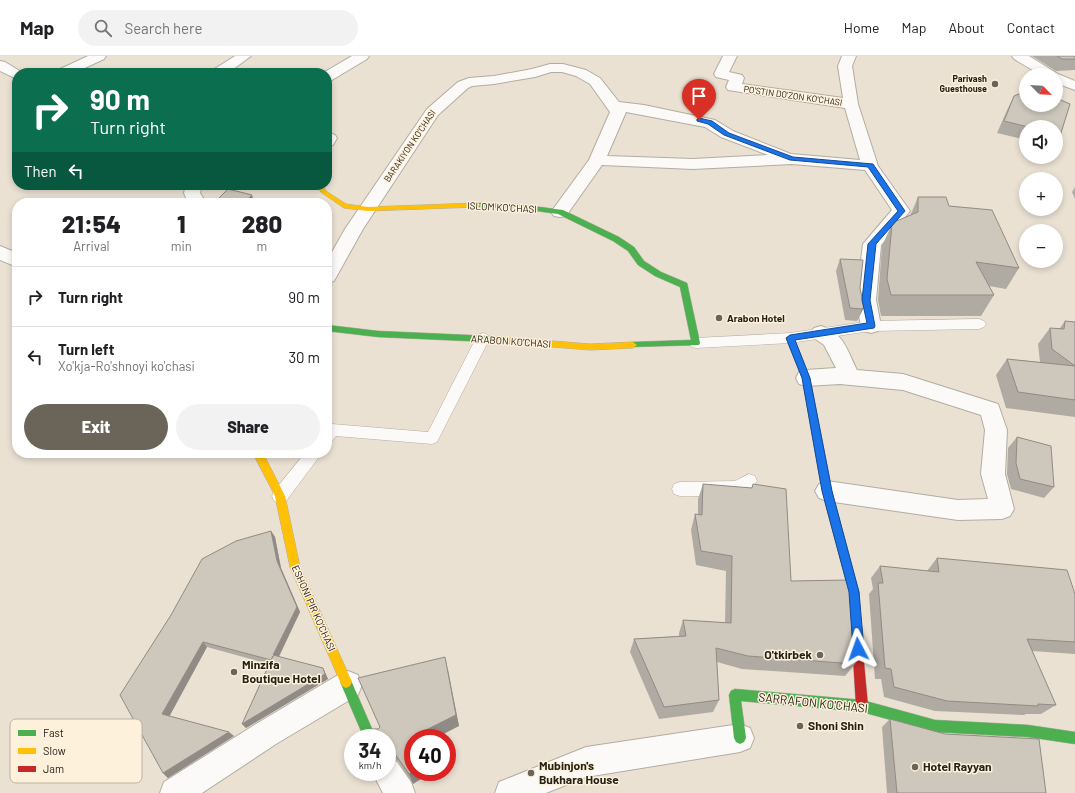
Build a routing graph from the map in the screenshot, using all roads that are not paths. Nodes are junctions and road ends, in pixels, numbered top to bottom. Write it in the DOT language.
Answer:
graph roads {
  1 [pos="99,56"];
  2 [pos="244,56"];
  3 [pos="730,56"];
  4 [pos="849,56"];
  5 [pos="1020,56"];
  6 [pos="353,58"];
  7 [pos="0,65"];
  8 [pos="74,68"];
  9 [pos="226,68"];
  10 [pos="1040,68"];
  11 [pos="12,71"];
  12 [pos="332,73"];
  13 [pos="1063,81"];
  14 [pos="1075,86"];
  15 [pos="851,104"];
  16 [pos="614,106"];
  17 [pos="792,159"];
  18 [pos="597,160"];
  19 [pos="870,166"];
  20 [pos="323,190"];
  21 [pos="368,209"];
  22 [pos="560,212"];
  23 [pos="0,252"];
  24 [pos="12,258"];
  25 [pos="332,268"];
  26 [pos="979,324"];
  27 [pos="871,326"];
  28 [pos="332,329"];
  29 [pos="821,333"];
  30 [pos="483,338"];
  31 [pos="790,338"];
  32 [pos="696,343"];
  33 [pos="806,378"];
  34 [pos="851,378"];
  35 [pos="332,430"];
  36 [pos="261,458"];
  37 [pos="310,458"];
  38 [pos="749,481"];
  39 [pos="680,489"];
  40 [pos="827,491"];
  41 [pos="280,496"];
  42 [pos="348,685"];
  43 [pos="862,706"];
  44 [pos="366,729"];
  45 [pos="740,738"];
  46 [pos="1075,738"];
  47 [pos="392,781"];
  48 [pos="175,793"];
  49 [pos="400,793"];
  50 [pos="510,793"];
  1 -- 8 [label="street"];
  2 -- 9 [label="street"];
  3 -- 15 [label="street, PO'STIN DO'ZON KO'CHASI"];
  4 -- 15 [label="street"];
  5 -- 10 [label="street"];
  6 -- 12 [label="street"];
  7 -- 11 [label="street"];
  13 -- 14 [label="street"];
  15 -- 19 [label="street"];
  16 -- 17 [label="street"];
  16 -- 18 [label="street"];
  16 -- 21 [label="street, BARAKIYON KO'CHASI"];
  17 -- 18 [label="street"];
  17 -- 19 [label="street"];
  18 -- 22 [label="street"];
  19 -- 27 [label="street"];
  20 -- 21 [label="street, ISLOM KO'CHASI"];
  21 -- 22 [label="street, ISLOM KO'CHASI"];
  21 -- 25 [label="street, BARAKIYON KO'CHASI"];
  22 -- 32 [label="street, ISLOM KO'CHASI"];
  23 -- 24 [label="street"];
  26 -- 27 [label="lane"];
  27 -- 29 [label="lane"];
  28 -- 30 [label="street, ARABON KO'CHASI"];
  29 -- 31 [label="lane"];
  29 -- 34 [label="street"];
  30 -- 32 [label="street, ARABON KO'CHASI"];
  30 -- 35 [label="lane"];
  31 -- 32 [label="lane"];
  31 -- 33 [label="street"];
  33 -- 34 [label="street"];
  33 -- 40 [label="street"];
  34 -- 40 [label="street"];
  36 -- 41 [label="street, ESHONI PIR KO'CHASI"];
  37 -- 41 [label="lane"];
  38 -- 39 [label="lane"];
  40 -- 43 [label="street"];
  41 -- 42 [label="street, ESHONI PIR KO'CHASI"];
  42 -- 44 [label="street, ESHONI PIR KO'CHASI"];
  42 -- 48 [label="street"];
  43 -- 45 [label="street, SARRAFON KO'CHASI"];
  43 -- 46 [label="street, SARRAFON KO'CHASI"];
  45 -- 50 [label="street"];
  47 -- 49 [label="street"];
}
